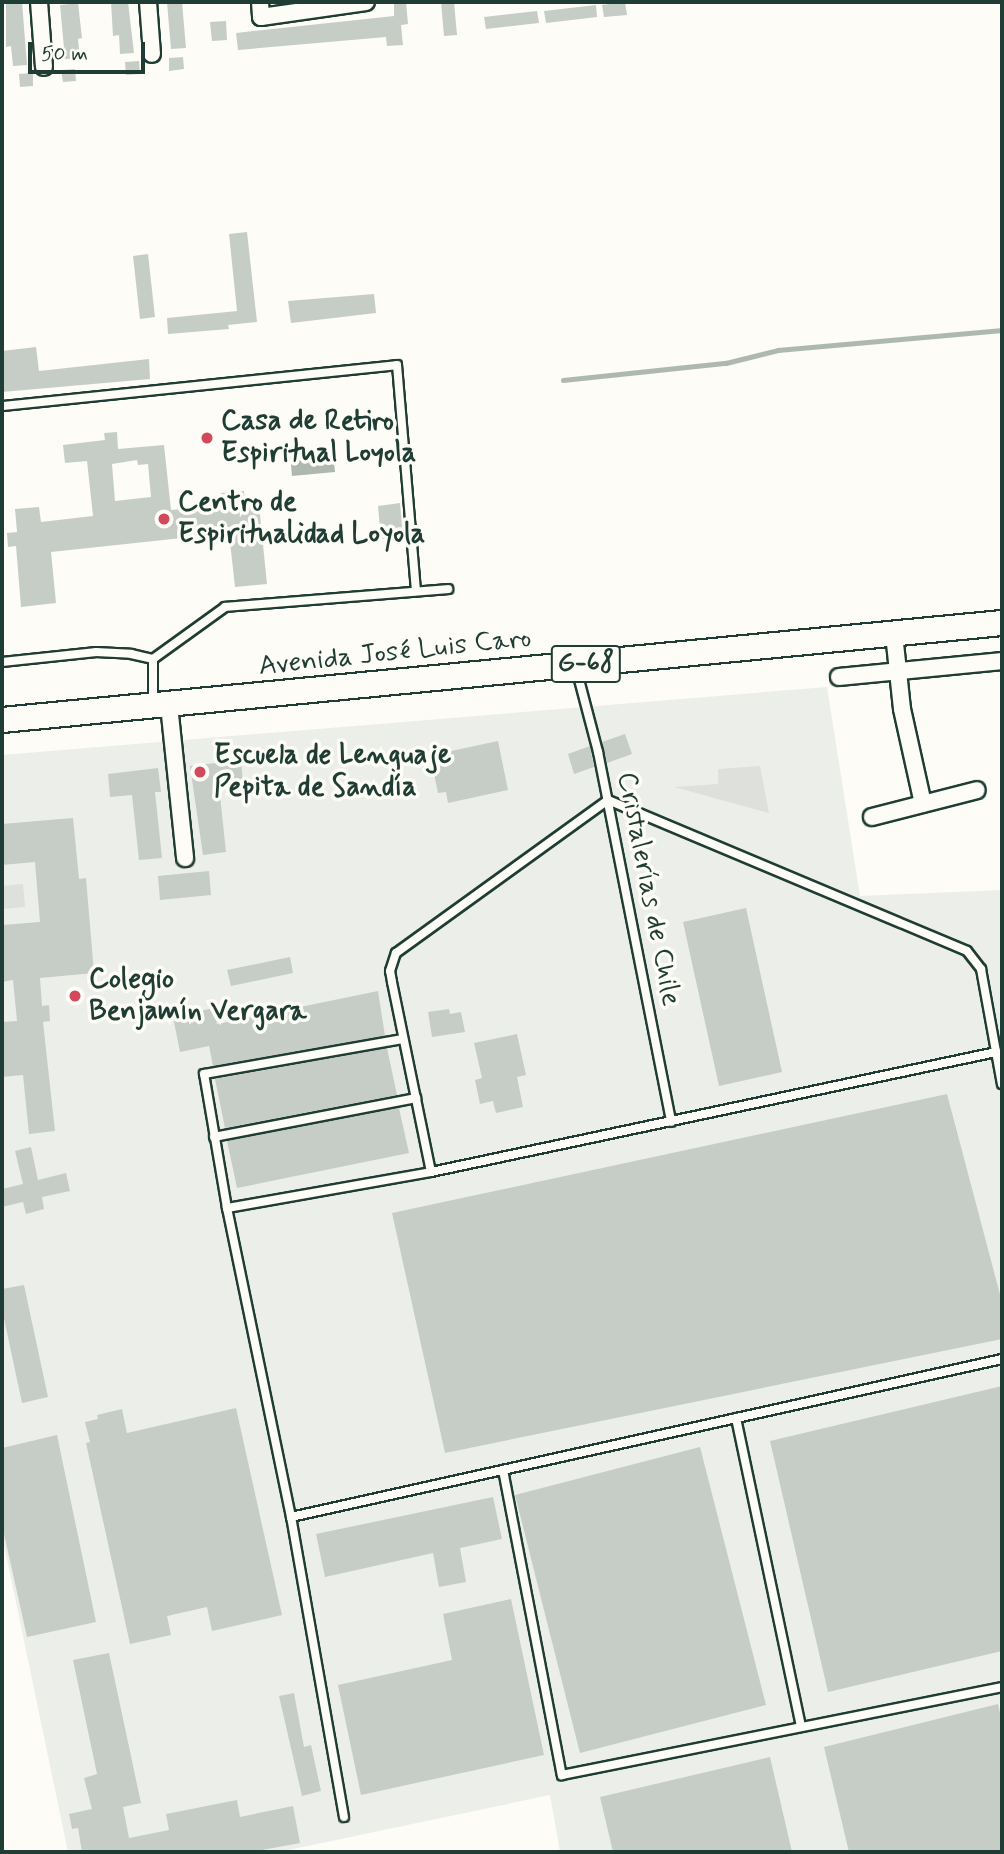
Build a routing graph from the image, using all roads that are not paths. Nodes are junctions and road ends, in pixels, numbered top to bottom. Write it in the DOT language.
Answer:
graph roads {
  1 [pos="38,2"];
  2 [pos="148,2"];
  3 [pos="260,2"];
  4 [pos="366,2"];
  5 [pos="152,54"];
  6 [pos="44,67"];
  7 [pos="2,406"];
  8 [pos="448,589"];
  9 [pos="416,591"];
  10 [pos="1002,623"];
  11 [pos="894,634"];
  12 [pos="153,659"];
  13 [pos="1002,661"];
  14 [pos="2,662"];
  15 [pos="575,665"];
  16 [pos="898,671"];
  17 [pos="839,677"];
  18 [pos="161,705"];
  19 [pos="2,720"];
  20 [pos="976,790"];
  21 [pos="608,800"];
  22 [pos="923,804"];
  23 [pos="872,817"];
  24 [pos="185,858"];
  25 [pos="404,1039"];
  26 [pos="996,1052"];
  27 [pos="1002,1084"];
  28 [pos="416,1098"];
  29 [pos="671,1122"];
  30 [pos="214,1137"];
  31 [pos="431,1172"];
  32 [pos="227,1208"];
  33 [pos="1002,1359"];
  34 [pos="736,1418"];
  35 [pos="503,1471"];
  36 [pos="291,1517"];
  37 [pos="1002,1687"];
  38 [pos="801,1726"];
  39 [pos="344,1817"];
  1 -- 6 [label="street"];
  2 -- 5 [label="street"];
  3 -- 4 [label="street"];
  7 -- 9 [label="lane"];
  8 -- 9 [label="lane"];
  9 -- 12 [label="lane"];
  10 -- 11 [label="main road, Avenida José Luis Caro / G-68"];
  11 -- 15 [label="main road, Avenida José Luis Caro / G-68"];
  11 -- 16 [label="street"];
  12 -- 14 [label="lane"];
  12 -- 18 [label="lane"];
  13 -- 16 [label="street"];
  15 -- 18 [label="main road, Avenida José Luis Caro / G-68"];
  15 -- 21 [label="lane, Cristalerías de Chile"];
  16 -- 17 [label="street"];
  16 -- 22 [label="street"];
  18 -- 19 [label="main road, Avenida José Luis Caro / G-68"];
  18 -- 24 [label="street"];
  20 -- 22 [label="street"];
  21 -- 25 [label="lane"];
  21 -- 26 [label="lane"];
  21 -- 29 [label="lane, Cristalerías de Chile"];
  22 -- 23 [label="street"];
  25 -- 28 [label="lane"];
  25 -- 30 [label="lane"];
  26 -- 27 [label="lane"];
  26 -- 29 [label="lane"];
  28 -- 30 [label="lane"];
  28 -- 31 [label="lane"];
  29 -- 31 [label="lane"];
  30 -- 32 [label="lane"];
  31 -- 32 [label="lane"];
  32 -- 36 [label="lane"];
  33 -- 34 [label="lane"];
  34 -- 35 [label="lane"];
  34 -- 38 [label="lane"];
  35 -- 36 [label="lane"];
  35 -- 38 [label="lane"];
  36 -- 39 [label="lane"];
  37 -- 38 [label="lane"];
}
